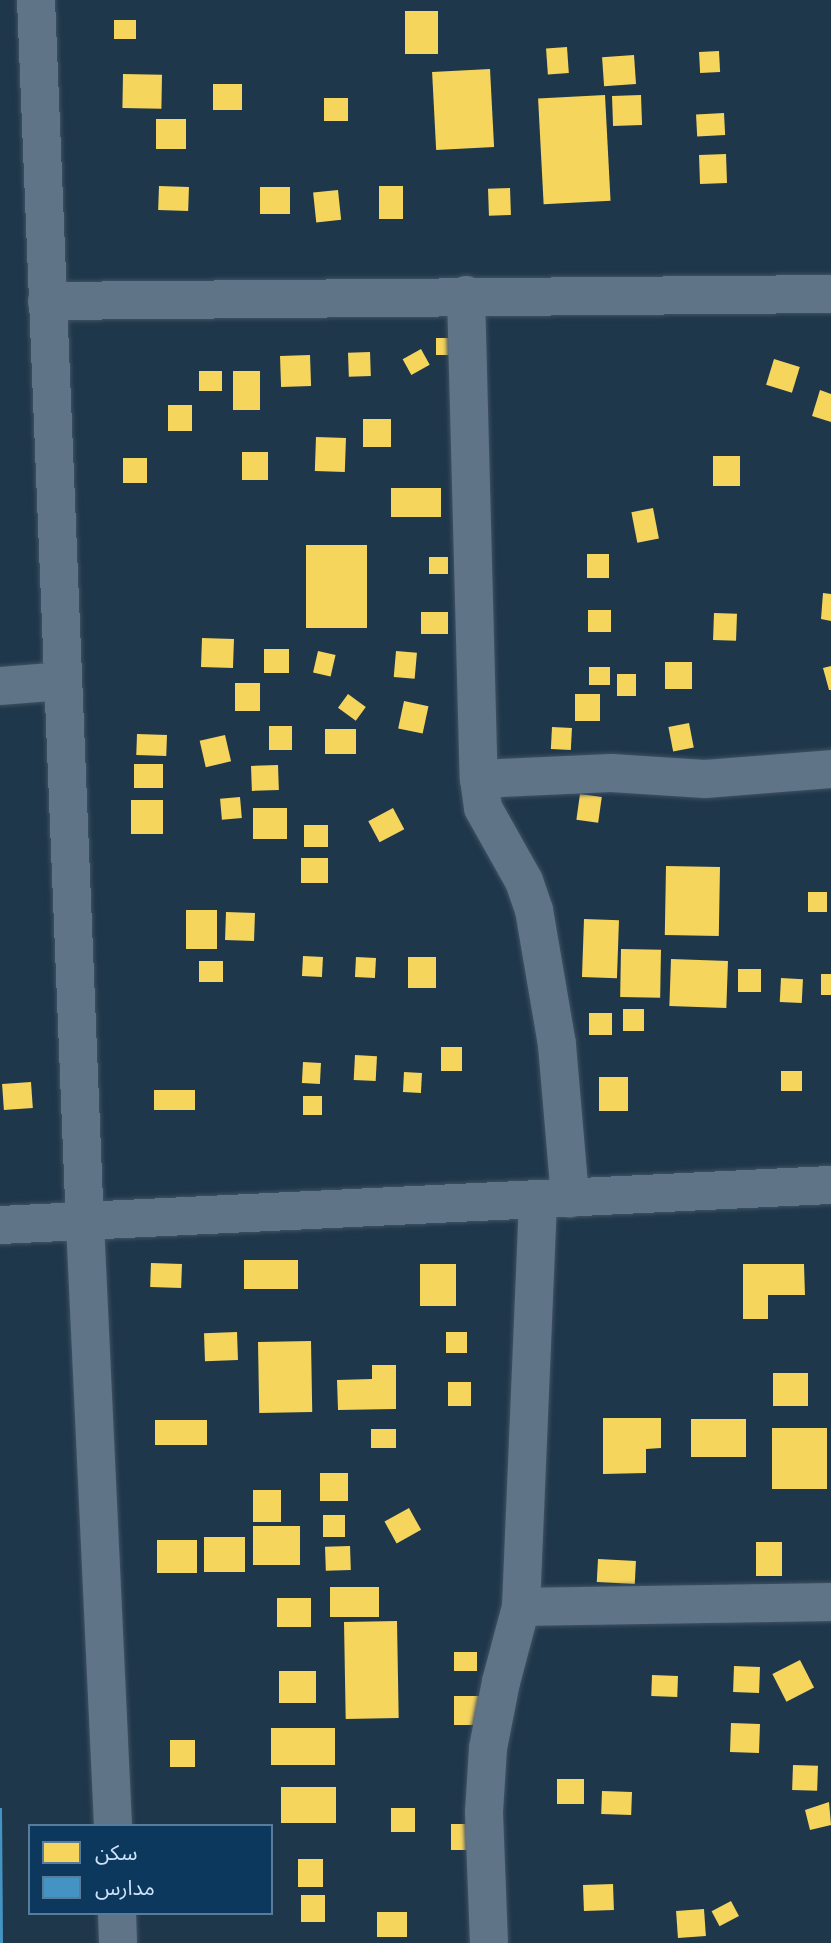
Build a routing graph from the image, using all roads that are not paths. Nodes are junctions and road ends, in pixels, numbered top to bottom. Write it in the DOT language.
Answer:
graph roads {
  1 [pos="36,0"];
  2 [pos="831,294"];
  3 [pos="466,295"];
  4 [pos="47,301"];
  5 [pos="63,681"];
  6 [pos="0,686"];
  7 [pos="831,769"];
  8 [pos="479,779"];
  9 [pos="831,1185"];
  10 [pos="554,1199"];
  11 [pos="85,1223"];
  12 [pos="0,1225"];
  13 [pos="831,1602"];
  14 [pos="521,1607"];
  15 [pos="113,1824"];
  16 [pos="117,1915"];
  17 [pos="118,1943"];
  18 [pos="489,1943"];
  1 -- 4 [label="street"];
  2 -- 3 [label="street"];
  3 -- 4 [label="street"];
  3 -- 8 [label="street"];
  4 -- 5 [label="street"];
  5 -- 6 [label="street"];
  5 -- 11 [label="street"];
  7 -- 8 [label="street"];
  8 -- 10 [label="street"];
  9 -- 10 [label="street"];
  10 -- 11 [label="street"];
  10 -- 14 [label="street"];
  11 -- 12 [label="street"];
  11 -- 15 [label="street"];
  13 -- 14 [label="street"];
  14 -- 18 [label="street"];
  16 -- 17 [label="street"];
}
